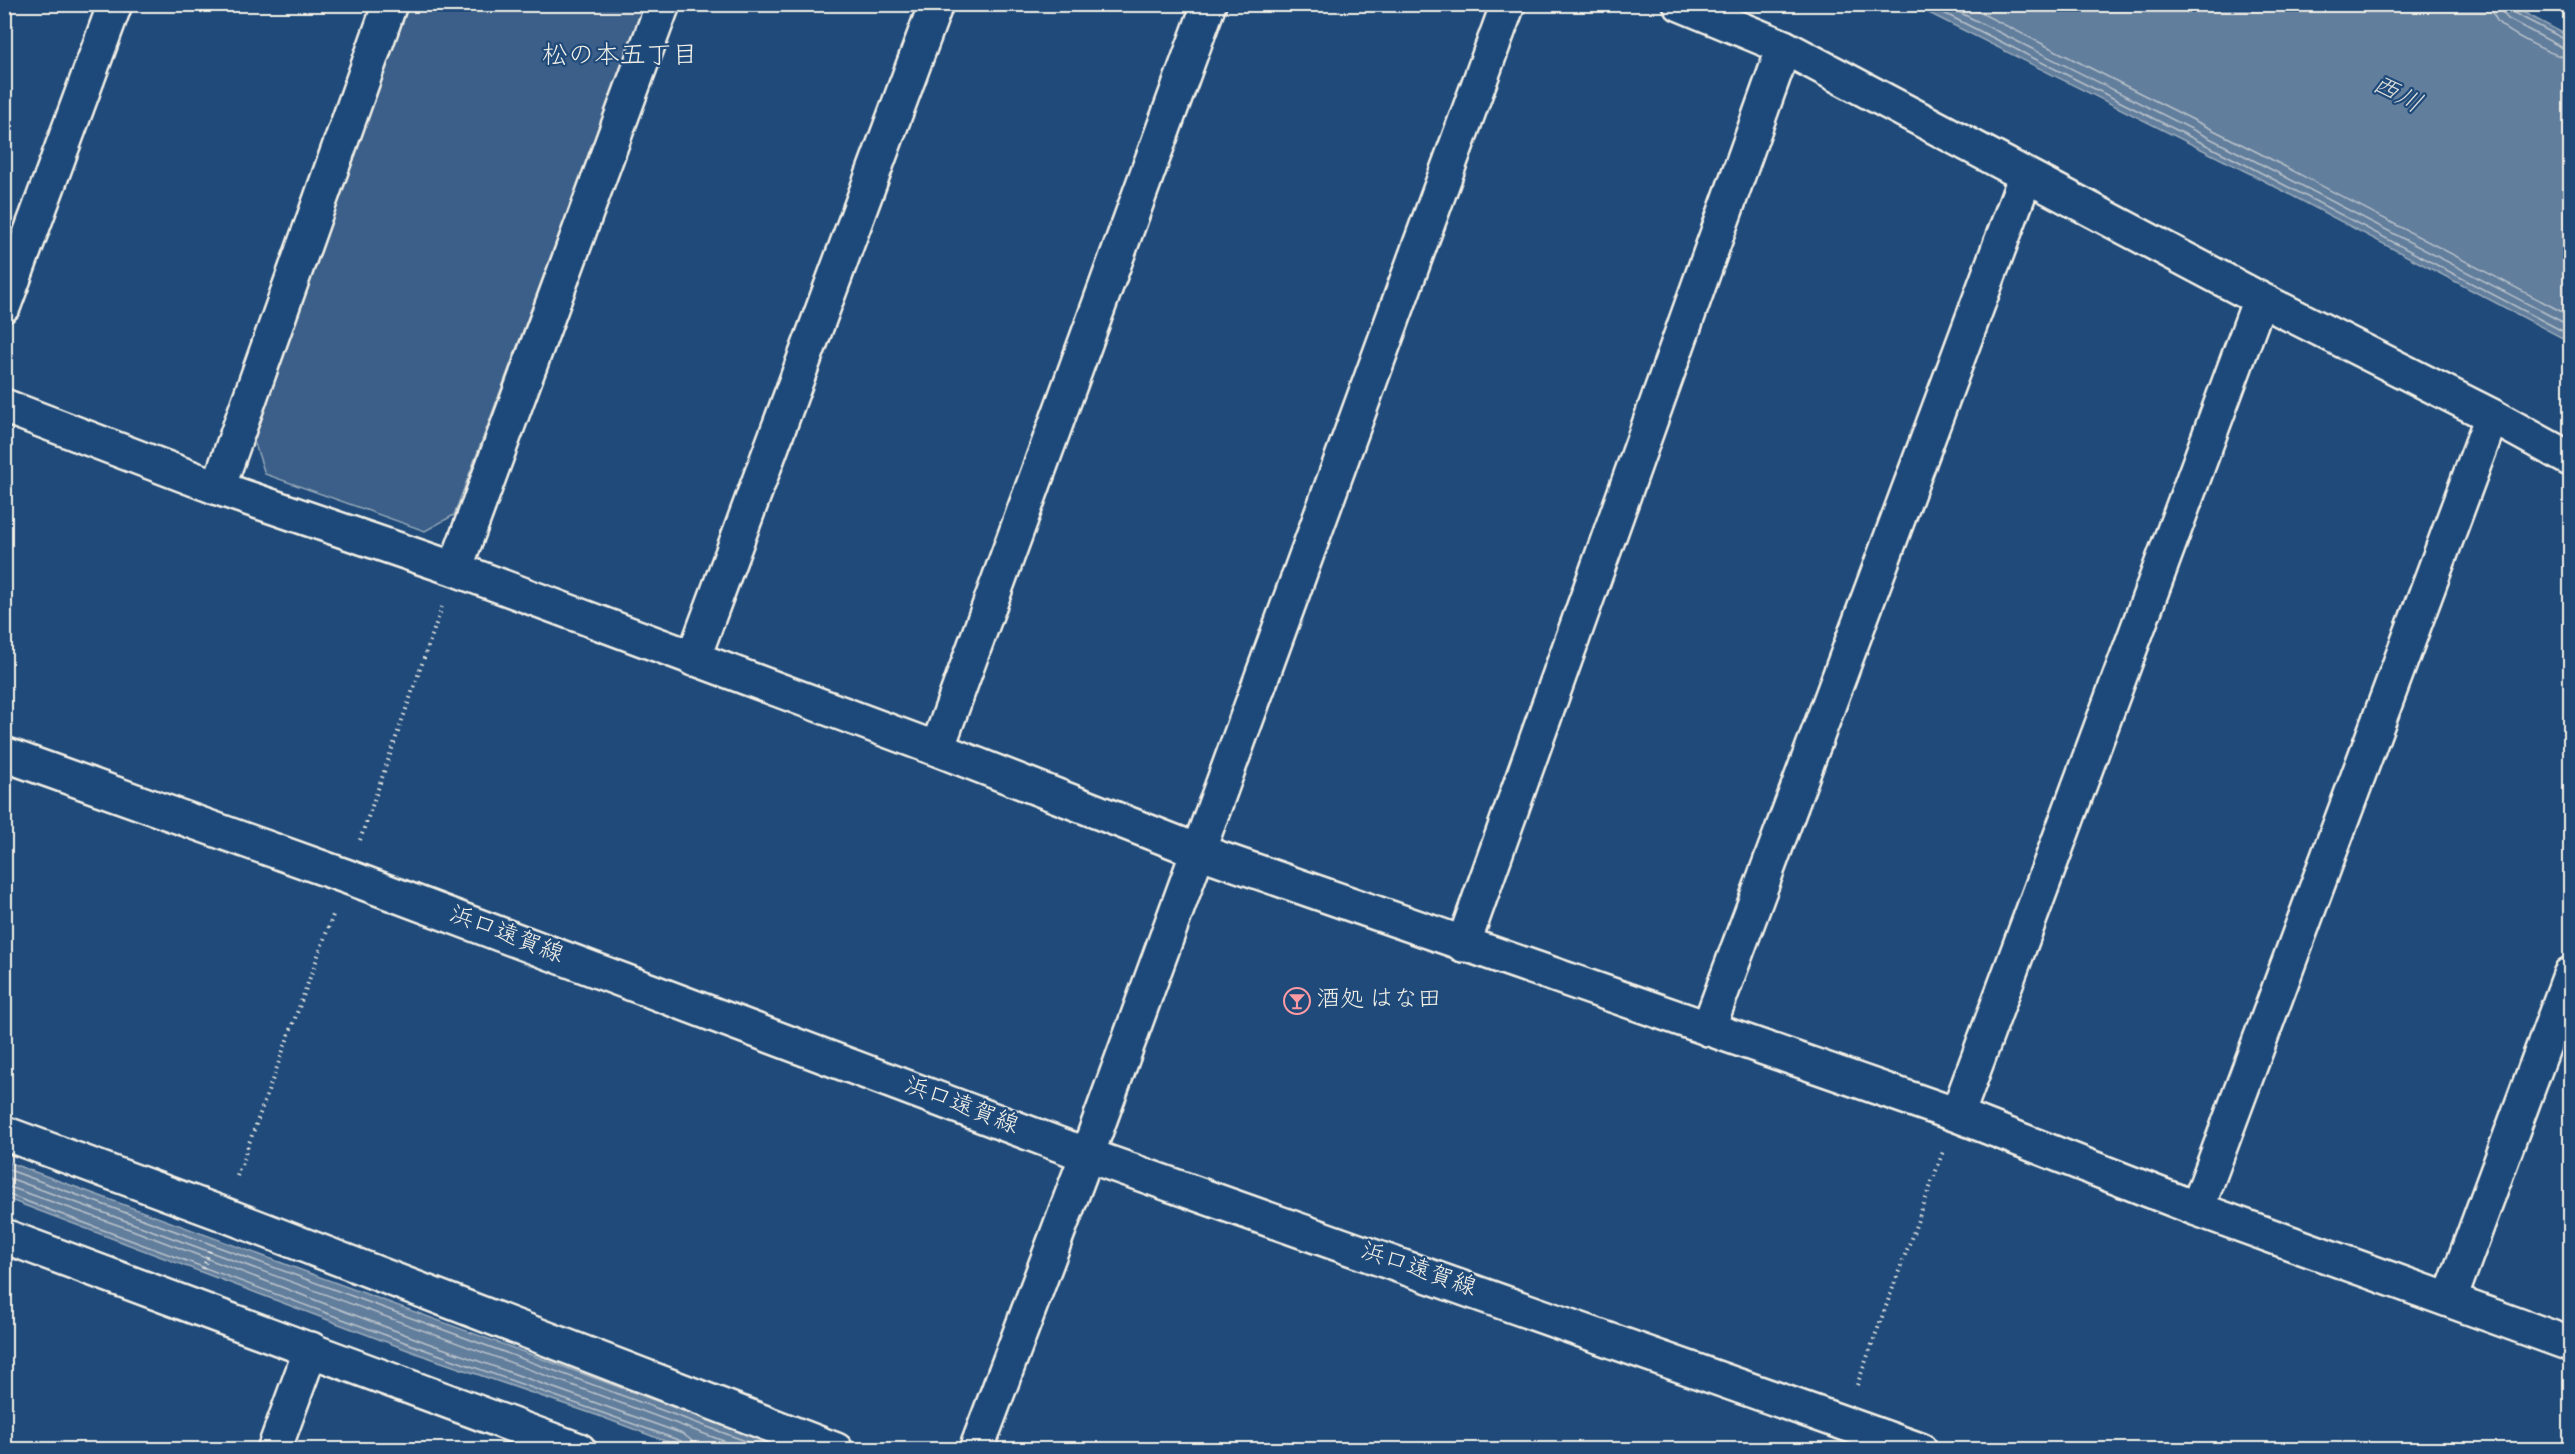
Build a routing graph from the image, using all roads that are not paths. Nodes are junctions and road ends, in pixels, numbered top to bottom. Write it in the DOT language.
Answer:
graph roads {
  1 [pos="115,4"];
  2 [pos="390,4"];
  3 [pos="663,4"];
  4 [pos="936,4"];
  5 [pos="1209,4"];
  6 [pos="1508,4"];
  7 [pos="1680,4"];
  8 [pos="1784,47"];
  9 [pos="2026,175"];
  10 [pos="2260,299"];
  11 [pos="4,305"];
  12 [pos="4,406"];
  13 [pos="2492,416"];
  14 [pos="2571,459"];
  15 [pos="218,488"];
  16 [pos="455,569"];
  17 [pos="693,658"];
  18 [pos="937,749"];
  19 [pos="4,754"];
  20 [pos="1198,851"];
  21 [pos="1463,945"];
  22 [pos="2571,975"];
  23 [pos="1708,1029"];
  24 [pos="1957,1115"];
  25 [pos="4,1133"];
  26 [pos="1087,1155"];
  27 [pos="2197,1209"];
  28 [pos="4,1236"];
  29 [pos="2450,1299"];
  30 [pos="2571,1344"];
  31 [pos="311,1349"];
  32 [pos="274,1449"];
  33 [pos="579,1449"];
  34 [pos="836,1449"];
  35 [pos="976,1449"];
  36 [pos="1920,1449"];
  1 -- 11 [label="street"];
  2 -- 15 [label="street"];
  3 -- 16 [label="street"];
  4 -- 17 [label="street"];
  5 -- 18 [label="street"];
  6 -- 20 [label="street"];
  7 -- 8 [label="street"];
  8 -- 9 [label="street"];
  8 -- 21 [label="street"];
  9 -- 10 [label="street"];
  9 -- 23 [label="street"];
  10 -- 13 [label="street"];
  10 -- 24 [label="street"];
  12 -- 15 [label="street"];
  13 -- 14 [label="street"];
  13 -- 27 [label="street"];
  15 -- 16 [label="street"];
  16 -- 17 [label="street"];
  17 -- 18 [label="street"];
  18 -- 20 [label="street"];
  19 -- 26 [label="street, 浜口遠賀線"];
  20 -- 21 [label="street"];
  20 -- 26 [label="street"];
  21 -- 23 [label="street"];
  22 -- 29 [label="street"];
  23 -- 24 [label="street"];
  24 -- 27 [label="street"];
  25 -- 34 [label="street"];
  26 -- 35 [label="street"];
  26 -- 36 [label="street, 浜口遠賀線"];
  27 -- 29 [label="street"];
  28 -- 31 [label="street"];
  29 -- 30 [label="street"];
  31 -- 32 [label="street"];
  31 -- 33 [label="street"];
}
